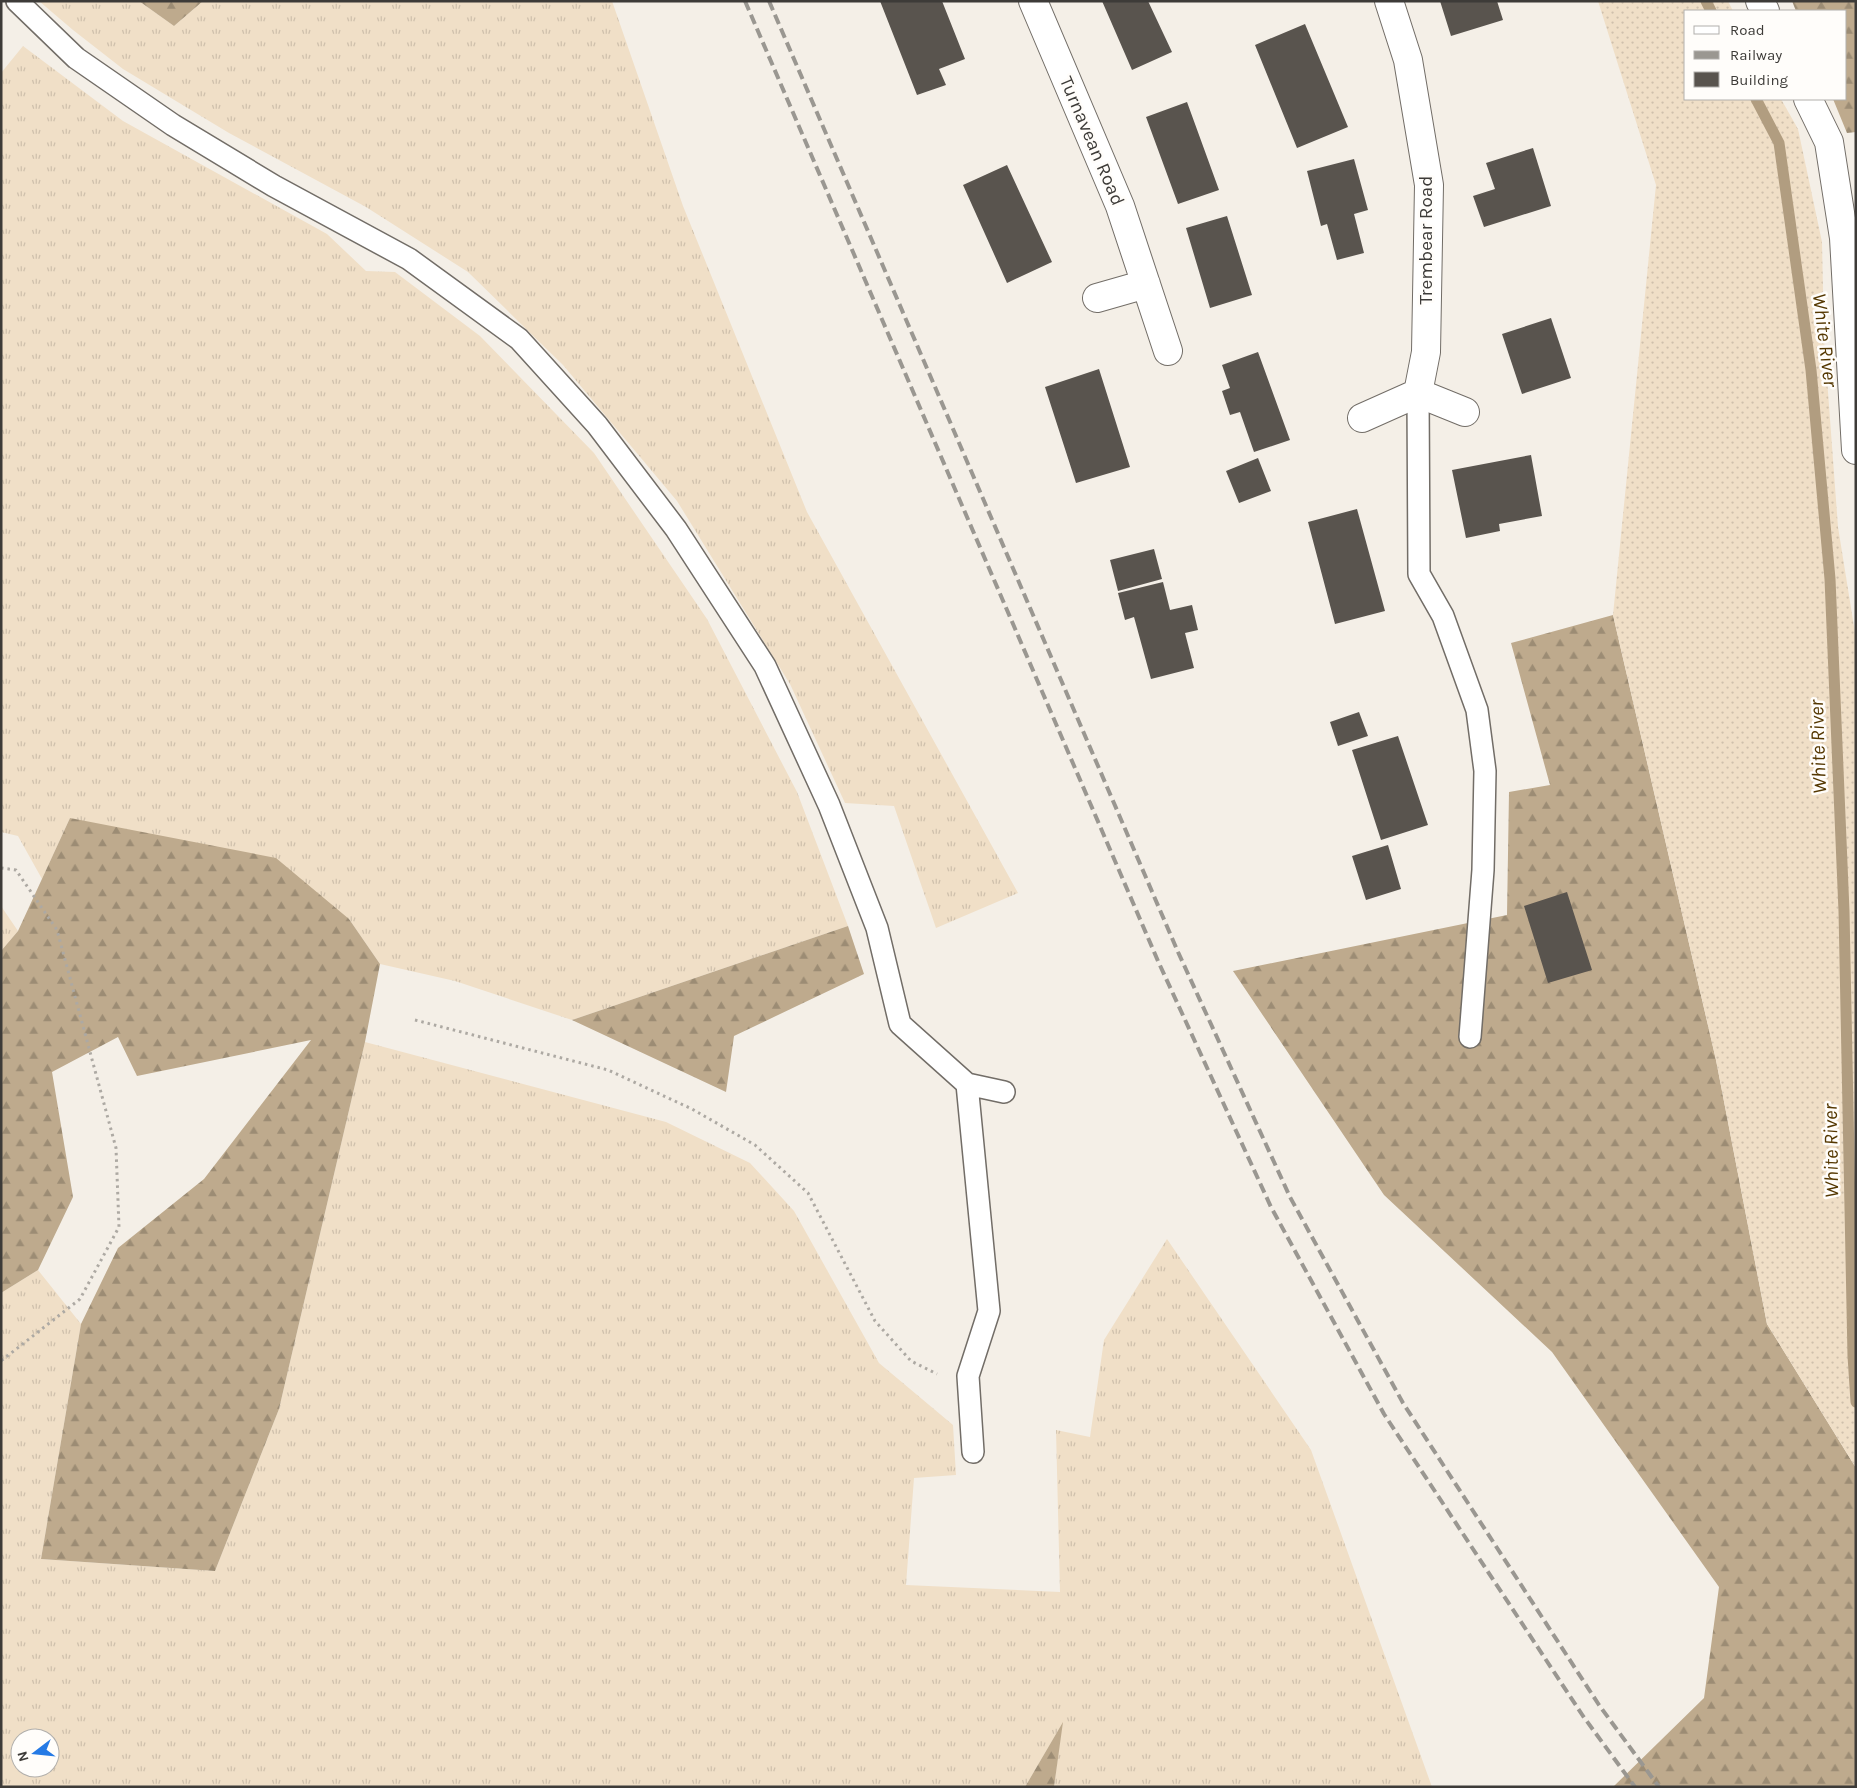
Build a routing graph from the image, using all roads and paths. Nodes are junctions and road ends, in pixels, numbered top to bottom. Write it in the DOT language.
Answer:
graph roads {
  1 [pos="17,1"];
  2 [pos="1033,1"];
  3 [pos="1390,1"];
  4 [pos="1808,100"];
  5 [pos="1146,284"];
  6 [pos="1097,298"];
  7 [pos="1168,351"];
  8 [pos="1418,393"];
  9 [pos="1465,412"];
  10 [pos="1362,418"];
  11 [pos="1856,450"];
  12 [pos="1,868"];
  13 [pos="415,1020"];
  14 [pos="1470,1036"];
  15 [pos="967,1084"];
  16 [pos="1004,1092"];
  17 [pos="1,1361"];
  18 [pos="968,1376"];
  19 [pos="973,1452"];
  1 -- 15 [label="lane"];
  2 -- 5 [label="street, Turnavean Road"];
  3 -- 8 [label="street, Trembear Road"];
  4 -- 11 [label="street"];
  5 -- 6 [label="street"];
  5 -- 7 [label="street, Turnavean Road"];
  8 -- 9 [label="street"];
  8 -- 10 [label="street"];
  8 -- 14 [label="lane"];
  12 -- 17 [label="path"];
  13 -- 18 [label="path"];
  15 -- 16 [label="lane"];
  15 -- 18 [label="lane"];
  18 -- 19 [label="lane"];
}
